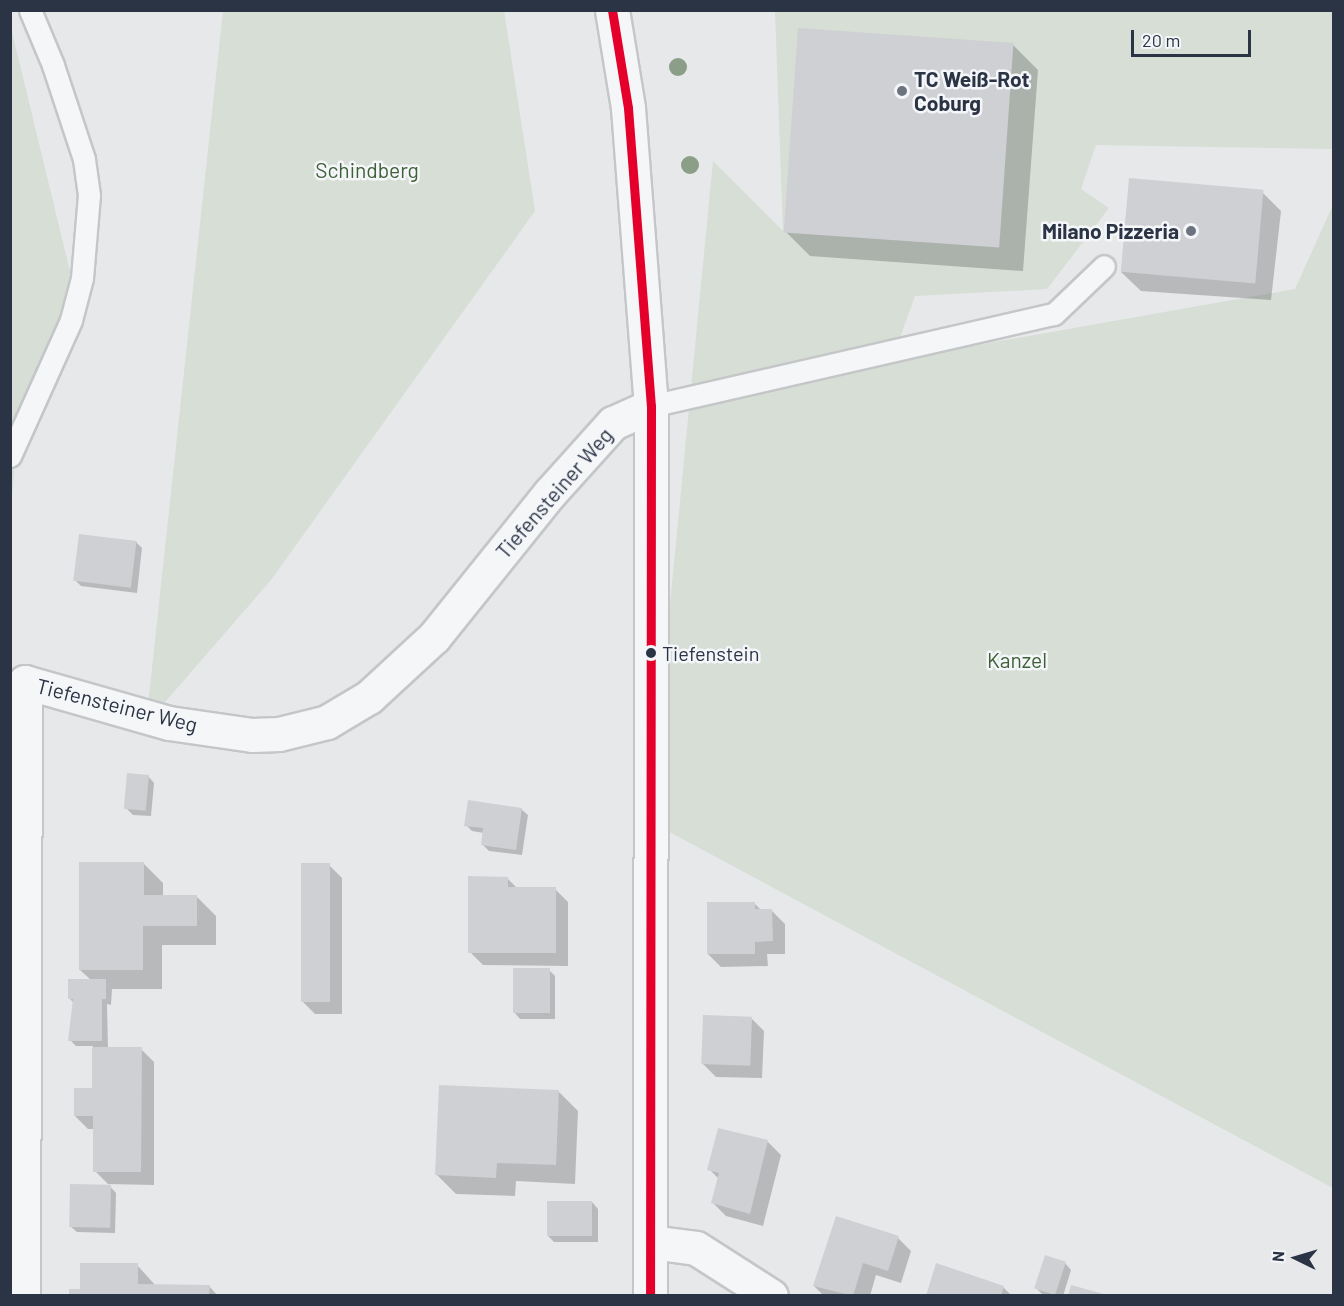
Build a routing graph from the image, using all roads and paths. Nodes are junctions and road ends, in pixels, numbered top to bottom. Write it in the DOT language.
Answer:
graph roads {
  1 [pos="30,10"];
  2 [pos="612,10"];
  3 [pos="1104,266"];
  4 [pos="651,406"];
  5 [pos="10,456"];
  6 [pos="17,679"];
  7 [pos="651,1242"];
  8 [pos="23,1296"];
  9 [pos="650,1296"];
  10 [pos="771,1296"];
  1 -- 5 [label="lane"];
  2 -- 4 [label="street"];
  3 -- 4 [label="lane"];
  4 -- 6 [label="street, Tiefensteiner Weg"];
  4 -- 7 [label="street"];
  6 -- 8 [label="street, Tiefensteiner Weg"];
  7 -- 9 [label="street"];
  7 -- 10 [label="street"];
}
